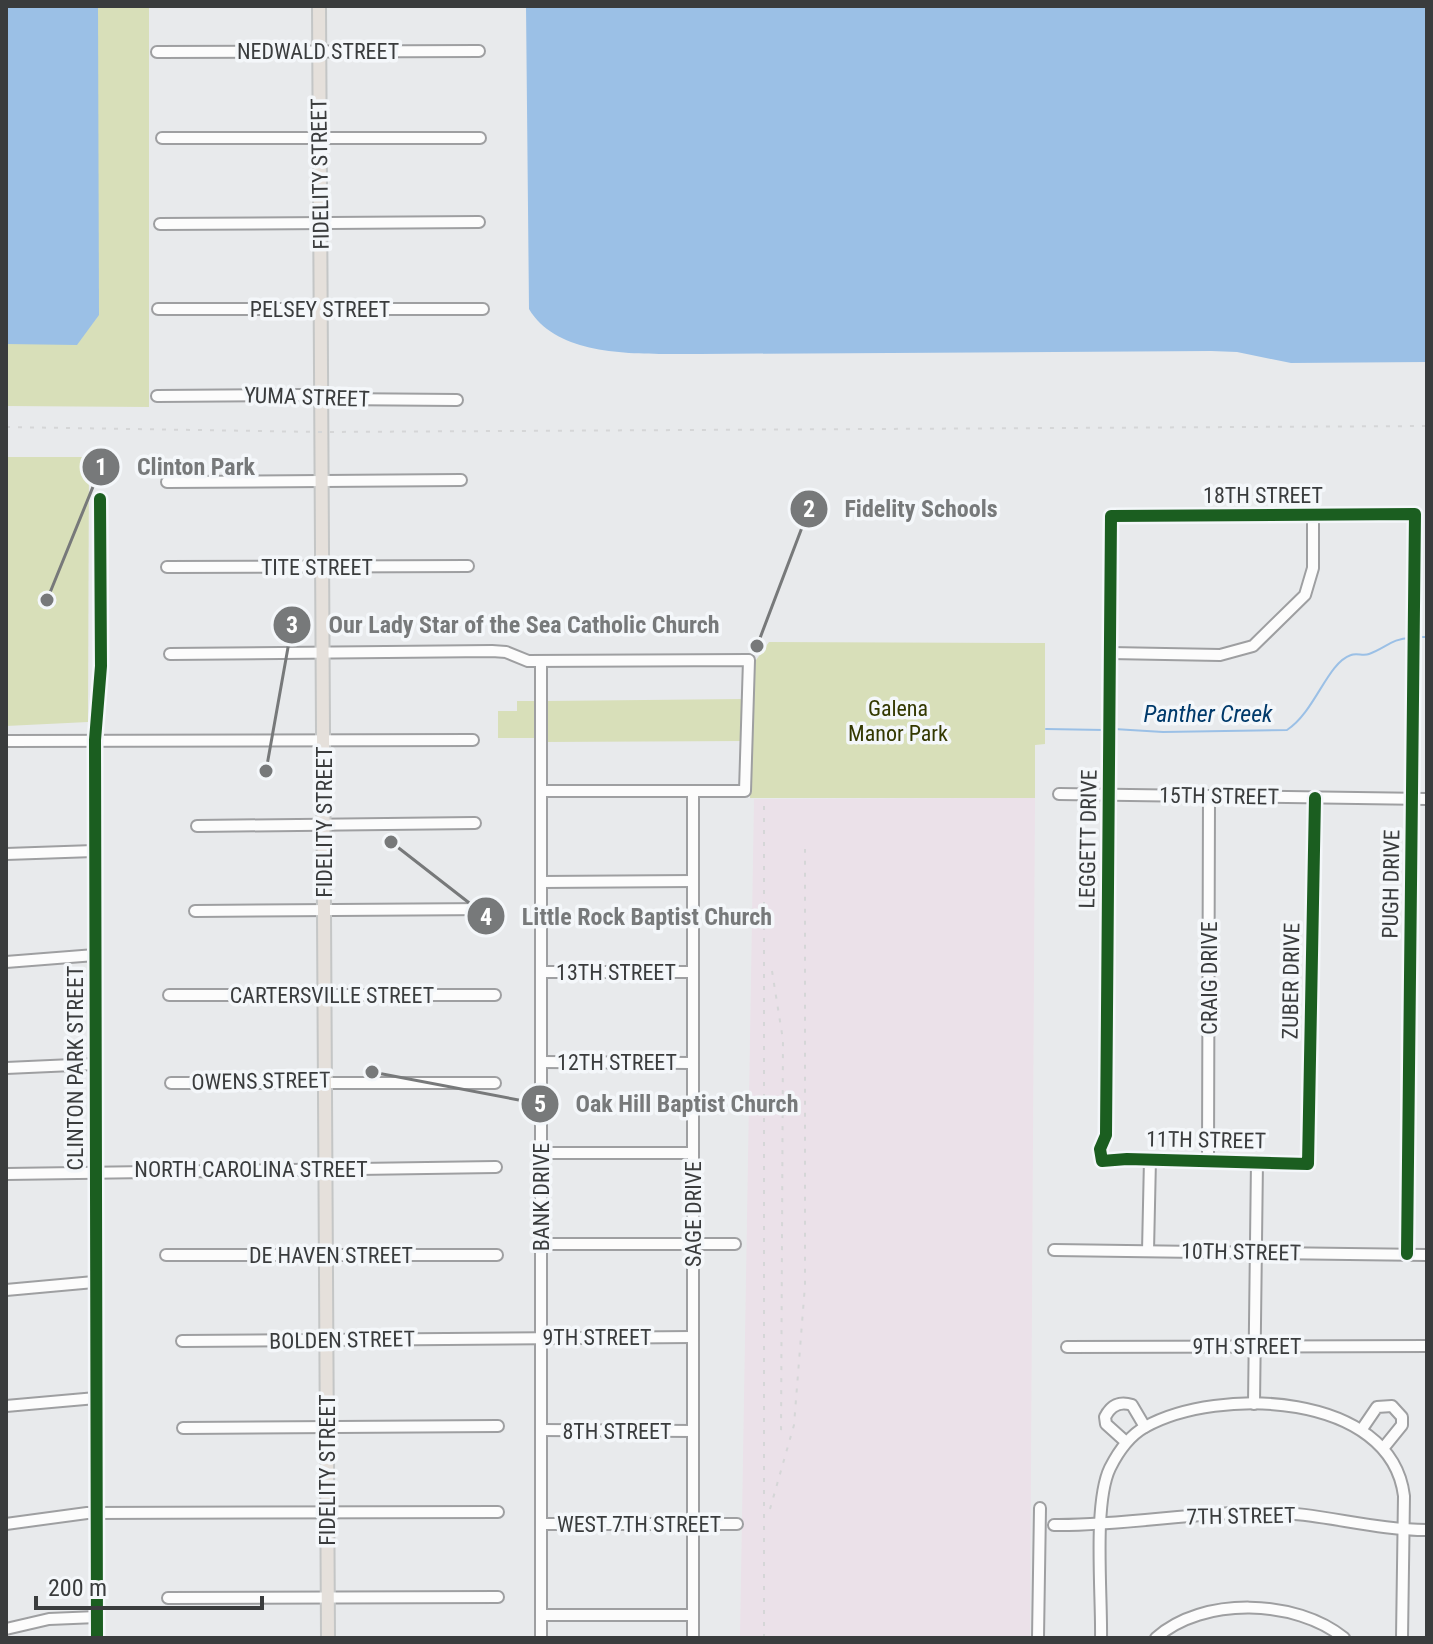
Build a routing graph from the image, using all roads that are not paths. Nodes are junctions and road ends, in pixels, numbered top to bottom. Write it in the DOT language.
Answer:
graph roads {
  1 [pos="319,6"];
  2 [pos="319,50"];
  3 [pos="479,51"];
  4 [pos="157,52"];
  5 [pos="318,137"];
  6 [pos="162,138"];
  7 [pos="480,138"];
  8 [pos="479,222"];
  9 [pos="320,223"];
  10 [pos="160,224"];
  11 [pos="158,309"];
  12 [pos="483,309"];
  13 [pos="321,310"];
  14 [pos="157,396"];
  15 [pos="320,396"];
  16 [pos="457,400"];
  17 [pos="461,480"];
  18 [pos="323,481"];
  19 [pos="167,482"];
  20 [pos="100,499"];
  21 [pos="1415,514"];
  22 [pos="1313,515"];
  23 [pos="1111,516"];
  24 [pos="468,566"];
  25 [pos="167,567"];
  26 [pos="323,567"];
  27 [pos="1110,653"];
  28 [pos="170,654"];
  29 [pos="322,654"];
  30 [pos="541,661"];
  31 [pos="324,739"];
  32 [pos="95,740"];
  33 [pos="473,740"];
  34 [pos="6,741"];
  35 [pos="541,791"];
  36 [pos="693,791"];
  37 [pos="1059,794"];
  38 [pos="1109,795"];
  39 [pos="1209,796"];
  40 [pos="1315,798"];
  41 [pos="1411,799"];
  42 [pos="1427,799"];
  43 [pos="475,823"];
  44 [pos="323,825"];
  45 [pos="197,826"];
  46 [pos="94,851"];
  47 [pos="6,854"];
  48 [pos="693,881"];
  49 [pos="541,882"];
  50 [pos="493,909"];
  51 [pos="195,911"];
  52 [pos="325,911"];
  53 [pos="95,955"];
  54 [pos="6,962"];
  55 [pos="541,972"];
  56 [pos="692,972"];
  57 [pos="169,995"];
  58 [pos="495,995"];
  59 [pos="325,996"];
  60 [pos="541,1062"];
  61 [pos="692,1063"];
  62 [pos="95,1064"];
  63 [pos="6,1068"];
  64 [pos="326,1082"];
  65 [pos="171,1083"];
  66 [pos="495,1083"];
  67 [pos="541,1153"];
  68 [pos="693,1153"];
  69 [pos="1150,1159"];
  70 [pos="1208,1160"];
  71 [pos="1102,1161"];
  72 [pos="1257,1161"];
  73 [pos="1308,1164"];
  74 [pos="496,1167"];
  75 [pos="325,1168"];
  76 [pos="94,1170"];
  77 [pos="6,1174"];
  78 [pos="541,1244"];
  79 [pos="692,1244"];
  80 [pos="735,1244"];
  81 [pos="1054,1250"];
  82 [pos="1148,1251"];
  83 [pos="1256,1252"];
  84 [pos="1407,1254"];
  85 [pos="166,1255"];
  86 [pos="326,1255"];
  87 [pos="497,1255"];
  88 [pos="1427,1255"];
  89 [pos="94,1282"];
  90 [pos="6,1290"];
  91 [pos="541,1337"];
  92 [pos="693,1337"];
  93 [pos="502,1338"];
  94 [pos="327,1340"];
  95 [pos="182,1341"];
  96 [pos="1255,1346"];
  97 [pos="1427,1346"];
  98 [pos="1067,1347"];
  99 [pos="96,1398"];
  100 [pos="1254,1404"];
  101 [pos="6,1406"];
  102 [pos="498,1426"];
  103 [pos="327,1427"];
  104 [pos="1145,1427"];
  105 [pos="183,1428"];
  106 [pos="1362,1429"];
  107 [pos="541,1430"];
  108 [pos="693,1431"];
  109 [pos="1126,1442"];
  110 [pos="1385,1446"];
  111 [pos="1040,1508"];
  112 [pos="327,1511"];
  113 [pos="498,1512"];
  114 [pos="96,1513"];
  115 [pos="6,1524"];
  116 [pos="541,1524"];
  117 [pos="692,1524"];
  118 [pos="737,1524"];
  119 [pos="1054,1525"];
  120 [pos="1102,1526"];
  121 [pos="1404,1530"];
  122 [pos="1427,1530"];
  123 [pos="498,1597"];
  124 [pos="168,1598"];
  125 [pos="327,1598"];
  126 [pos="541,1615"];
  127 [pos="693,1615"];
  128 [pos="97,1617"];
  129 [pos="6,1629"];
  130 [pos="97,1638"];
  131 [pos="328,1638"];
  132 [pos="541,1638"];
  133 [pos="693,1638"];
  134 [pos="1038,1638"];
  135 [pos="1101,1638"];
  136 [pos="1156,1638"];
  137 [pos="1344,1638"];
  138 [pos="1402,1638"];
  1 -- 2 [label="main road, FIDELITY STREET"];
  2 -- 3 [label="street, NEDWALD STREET"];
  2 -- 4 [label="street, NEDWALD STREET"];
  2 -- 5 [label="main road, FIDELITY STREET"];
  5 -- 6 [label="street"];
  5 -- 7 [label="street"];
  5 -- 9 [label="main road, FIDELITY STREET"];
  8 -- 9 [label="street"];
  9 -- 10 [label="street"];
  9 -- 13 [label="main road, FIDELITY STREET"];
  11 -- 13 [label="street, PELSEY STREET"];
  12 -- 13 [label="street, PELSEY STREET"];
  13 -- 15 [label="main road, FIDELITY STREET"];
  14 -- 15 [label="street, YUMA STREET"];
  15 -- 16 [label="street, YUMA STREET"];
  15 -- 18 [label="main road, FIDELITY STREET"];
  17 -- 18 [label="street"];
  18 -- 19 [label="street"];
  18 -- 26 [label="main road, FIDELITY STREET"];
  20 -- 32 [label="street, CLINTON PARK STREET"];
  21 -- 22 [label="street, 18TH STREET"];
  21 -- 41 [label="street, PUGH DRIVE"];
  22 -- 23 [label="street, 18TH STREET"];
  22 -- 27 [label="street"];
  23 -- 27 [label="street, LEGGETT DRIVE"];
  24 -- 26 [label="street, TITE STREET"];
  25 -- 26 [label="street, TITE STREET"];
  26 -- 29 [label="main road, FIDELITY STREET"];
  27 -- 38 [label="street, LEGGETT DRIVE"];
  28 -- 29 [label="street"];
  29 -- 30 [label="street"];
  29 -- 31 [label="main road, FIDELITY STREET"];
  30 -- 35 [label="street, BANK DRIVE"];
  30 -- 36 [label="street"];
  31 -- 32 [label="street"];
  31 -- 33 [label="street"];
  31 -- 44 [label="main road, FIDELITY STREET"];
  32 -- 34 [label="street"];
  32 -- 46 [label="street, CLINTON PARK STREET"];
  35 -- 36 [label="street"];
  35 -- 49 [label="street, BANK DRIVE"];
  36 -- 48 [label="street, SAGE DRIVE"];
  37 -- 38 [label="street, 15TH STREET"];
  38 -- 39 [label="street, 15TH STREET"];
  38 -- 71 [label="street, LEGGETT DRIVE"];
  39 -- 40 [label="street, 15TH STREET"];
  39 -- 70 [label="street, CRAIG DRIVE"];
  40 -- 41 [label="street, 15TH STREET"];
  40 -- 73 [label="street, ZUBER DRIVE"];
  41 -- 42 [label="street, 15TH STREET"];
  41 -- 84 [label="street, PUGH DRIVE"];
  43 -- 44 [label="street"];
  44 -- 45 [label="street"];
  44 -- 52 [label="main road, FIDELITY STREET"];
  46 -- 47 [label="street"];
  46 -- 53 [label="street, CLINTON PARK STREET"];
  48 -- 49 [label="street"];
  48 -- 56 [label="street, SAGE DRIVE"];
  49 -- 55 [label="street, BANK DRIVE"];
  50 -- 52 [label="street"];
  51 -- 52 [label="street"];
  52 -- 59 [label="main road, FIDELITY STREET"];
  53 -- 54 [label="street"];
  53 -- 62 [label="street, CLINTON PARK STREET"];
  55 -- 56 [label="street, 13TH STREET"];
  55 -- 60 [label="street, BANK DRIVE"];
  56 -- 61 [label="street, SAGE DRIVE"];
  57 -- 59 [label="street, CARTERSVILLE STREET"];
  58 -- 59 [label="street, CARTERSVILLE STREET"];
  59 -- 64 [label="main road, FIDELITY STREET"];
  60 -- 61 [label="street, 12TH STREET"];
  60 -- 67 [label="street, BANK DRIVE"];
  61 -- 68 [label="street, SAGE DRIVE"];
  62 -- 63 [label="street"];
  62 -- 76 [label="street, CLINTON PARK STREET"];
  64 -- 65 [label="street, OWENS STREET"];
  64 -- 66 [label="street, OWENS STREET"];
  64 -- 75 [label="main road, FIDELITY STREET"];
  67 -- 68 [label="street"];
  67 -- 78 [label="street, BANK DRIVE"];
  68 -- 79 [label="street, SAGE DRIVE"];
  69 -- 70 [label="street, 11TH STREET"];
  69 -- 71 [label="street, 11TH STREET"];
  69 -- 82 [label="street"];
  70 -- 72 [label="street, 11TH STREET"];
  72 -- 73 [label="street, 11TH STREET"];
  72 -- 83 [label="street"];
  74 -- 75 [label="street, NORTH CAROLINA STREET"];
  75 -- 76 [label="street, NORTH CAROLINA STREET"];
  75 -- 86 [label="main road, FIDELITY STREET"];
  76 -- 77 [label="street, NORTH CAROLINA STREET"];
  76 -- 89 [label="street, CLINTON PARK STREET"];
  78 -- 79 [label="street"];
  78 -- 91 [label="street, BANK DRIVE"];
  79 -- 80 [label="street"];
  79 -- 92 [label="street, SAGE DRIVE"];
  81 -- 82 [label="street, 10TH STREET"];
  82 -- 83 [label="street, 10TH STREET"];
  83 -- 84 [label="street, 10TH STREET"];
  83 -- 96 [label="street"];
  84 -- 88 [label="street, 10TH STREET"];
  85 -- 86 [label="street, DE HAVEN STREET"];
  86 -- 87 [label="street, DE HAVEN STREET"];
  86 -- 94 [label="main road, FIDELITY STREET"];
  89 -- 90 [label="street"];
  89 -- 99 [label="street, CLINTON PARK STREET"];
  91 -- 92 [label="street, 9TH STREET"];
  91 -- 93 [label="street, 9TH STREET"];
  91 -- 107 [label="street, BANK DRIVE"];
  92 -- 108 [label="street, SAGE DRIVE"];
  93 -- 94 [label="street, BOLDEN STREET"];
  94 -- 95 [label="street, BOLDEN STREET"];
  94 -- 103 [label="main road, FIDELITY STREET"];
  96 -- 97 [label="street, 9TH STREET"];
  96 -- 98 [label="street, 9TH STREET"];
  96 -- 100 [label="street"];
  99 -- 101 [label="street"];
  99 -- 114 [label="street, CLINTON PARK STREET"];
  100 -- 104 [label="street"];
  100 -- 106 [label="street"];
  102 -- 103 [label="street"];
  103 -- 105 [label="street"];
  103 -- 112 [label="main road, FIDELITY STREET"];
  104 -- 109 [label="street"];
  104 -- 109 [label="street"];
  106 -- 110 [label="street"];
  106 -- 110 [label="street"];
  107 -- 108 [label="street, 8TH STREET"];
  107 -- 116 [label="street, BANK DRIVE"];
  108 -- 117 [label="street, SAGE DRIVE"];
  109 -- 120 [label="street"];
  110 -- 121 [label="street"];
  111 -- 134 [label="street"];
  112 -- 113 [label="street"];
  112 -- 114 [label="street"];
  112 -- 125 [label="main road, FIDELITY STREET"];
  114 -- 115 [label="street"];
  114 -- 128 [label="street, CLINTON PARK STREET"];
  116 -- 117 [label="street, WEST 7TH STREET"];
  116 -- 126 [label="street, BANK DRIVE"];
  117 -- 118 [label="street, WEST 7TH STREET"];
  117 -- 127 [label="street, SAGE DRIVE"];
  119 -- 120 [label="street, 7TH STREET"];
  120 -- 121 [label="street, 7TH STREET"];
  120 -- 135 [label="street"];
  121 -- 122 [label="street, 7TH STREET"];
  121 -- 138 [label="street"];
  123 -- 125 [label="street"];
  124 -- 125 [label="street"];
  125 -- 131 [label="main road, FIDELITY STREET"];
  126 -- 127 [label="street"];
  126 -- 132 [label="street, BANK DRIVE"];
  127 -- 133 [label="street, SAGE DRIVE"];
  128 -- 129 [label="street"];
  128 -- 130 [label="street, CLINTON PARK STREET"];
  136 -- 137 [label="street"];
}
